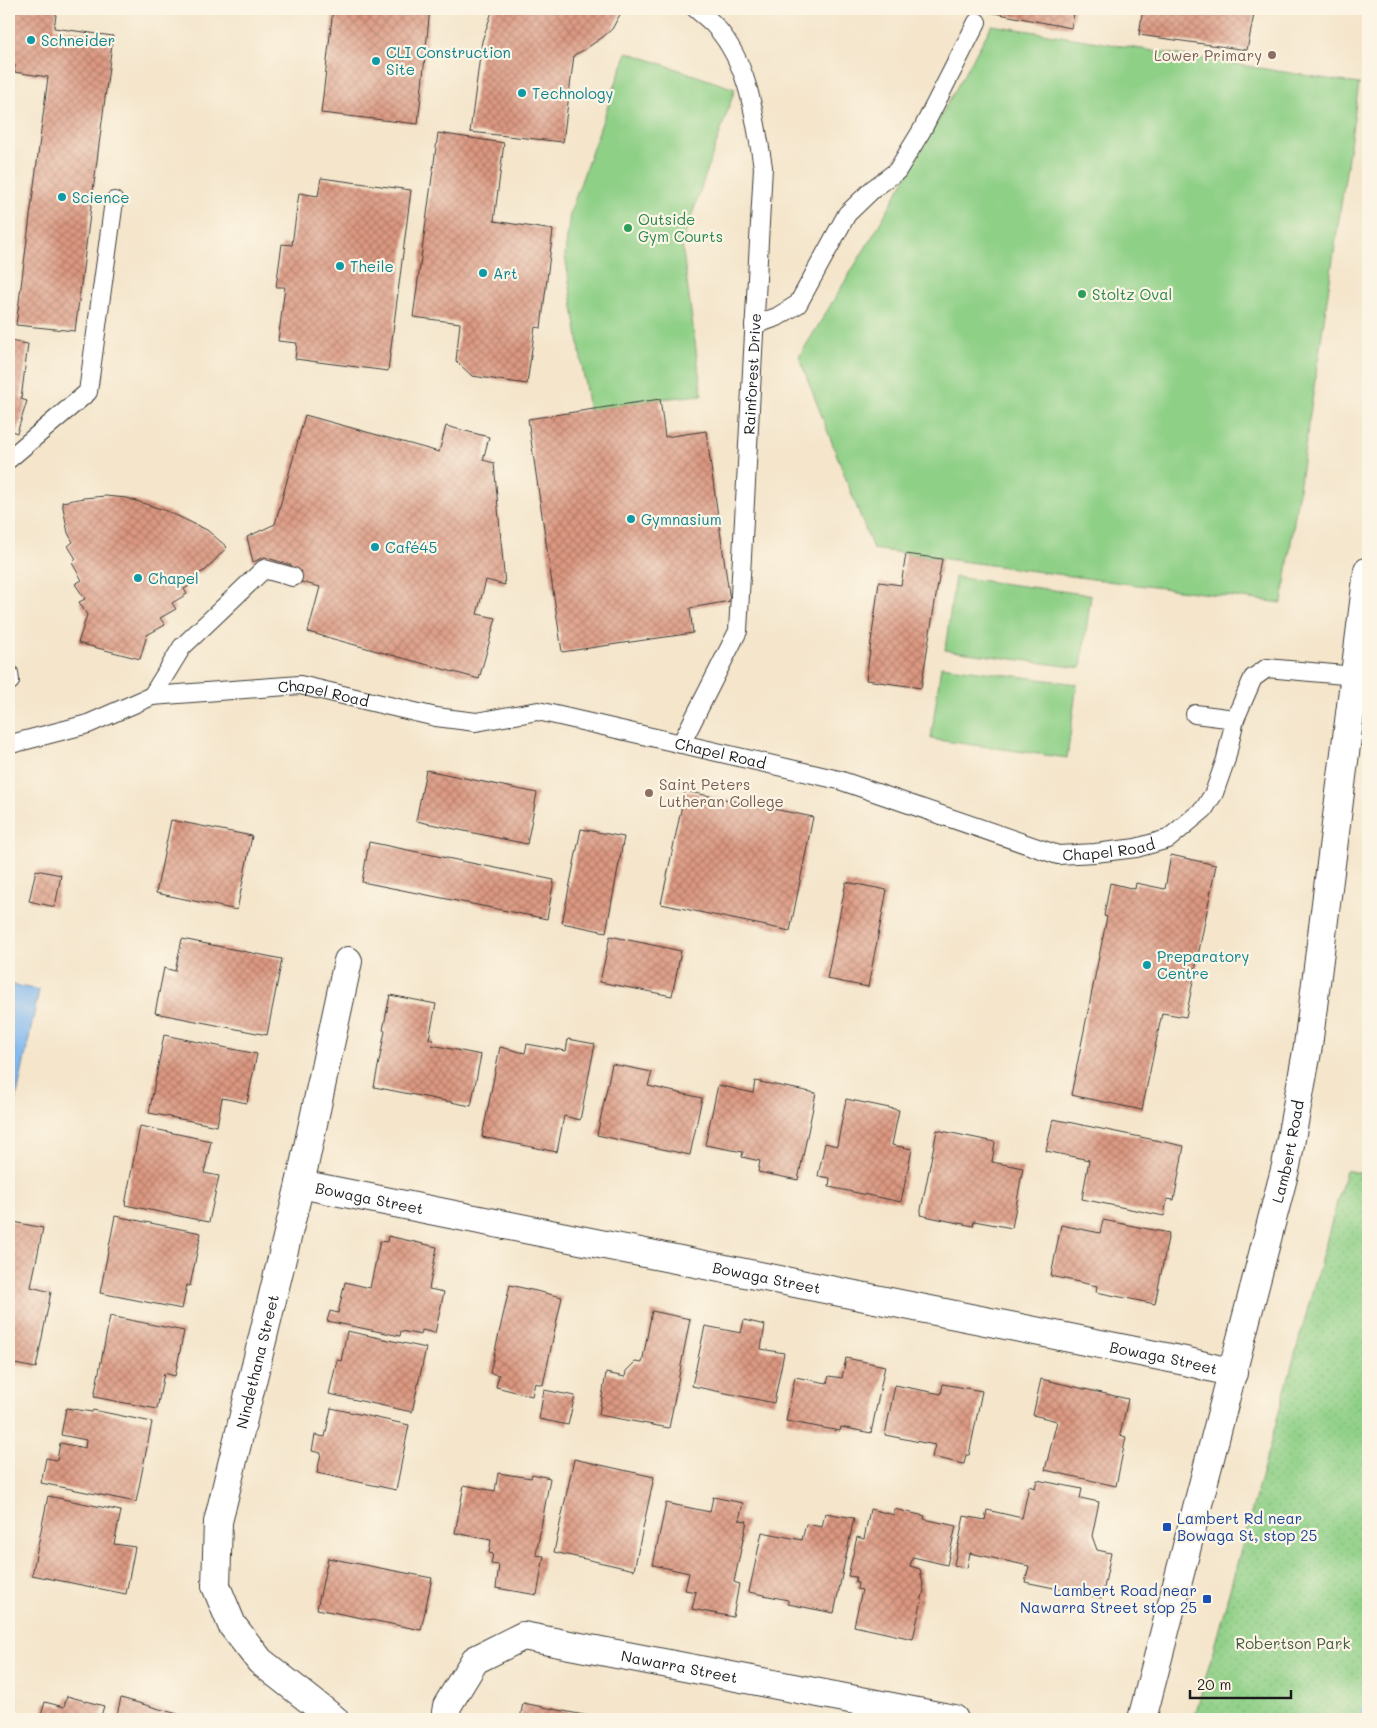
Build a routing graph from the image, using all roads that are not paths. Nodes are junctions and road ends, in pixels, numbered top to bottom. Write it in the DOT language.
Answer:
graph roads {
  1 [pos="696,9"];
  2 [pos="977,22"];
  3 [pos="114,201"];
  4 [pos="754,326"];
  5 [pos="9,459"];
  6 [pos="1368,571"];
  7 [pos="293,577"];
  8 [pos="1355,676"];
  9 [pos="152,696"];
  10 [pos="1195,714"];
  11 [pos="1235,719"];
  12 [pos="11,744"];
  13 [pos="681,744"];
  14 [pos="348,961"];
  15 [pos="300,1184"];
  16 [pos="1233,1373"];
  17 [pos="334,1719"];
  18 [pos="445,1719"];
  19 [pos="954,1719"];
  20 [pos="1142,1719"];
  1 -- 4 [label="lane, Rainforest Drive"];
  2 -- 4 [label="lane"];
  3 -- 5 [label="lane"];
  4 -- 13 [label="lane, Rainforest Drive"];
  6 -- 8 [label="street, Lambert Road"];
  7 -- 9 [label="lane"];
  8 -- 11 [label="lane, Chapel Road"];
  8 -- 16 [label="street, Lambert Road"];
  9 -- 12 [label="lane, Chapel Road"];
  9 -- 13 [label="lane, Chapel Road"];
  10 -- 11 [label="lane"];
  11 -- 13 [label="lane, Chapel Road"];
  14 -- 15 [label="street, Nindethana Street"];
  15 -- 16 [label="street, Bowaga Street"];
  15 -- 17 [label="street, Nindethana Street"];
  16 -- 20 [label="street, Lambert Road"];
  18 -- 19 [label="street, Nawarra Street"];
}
